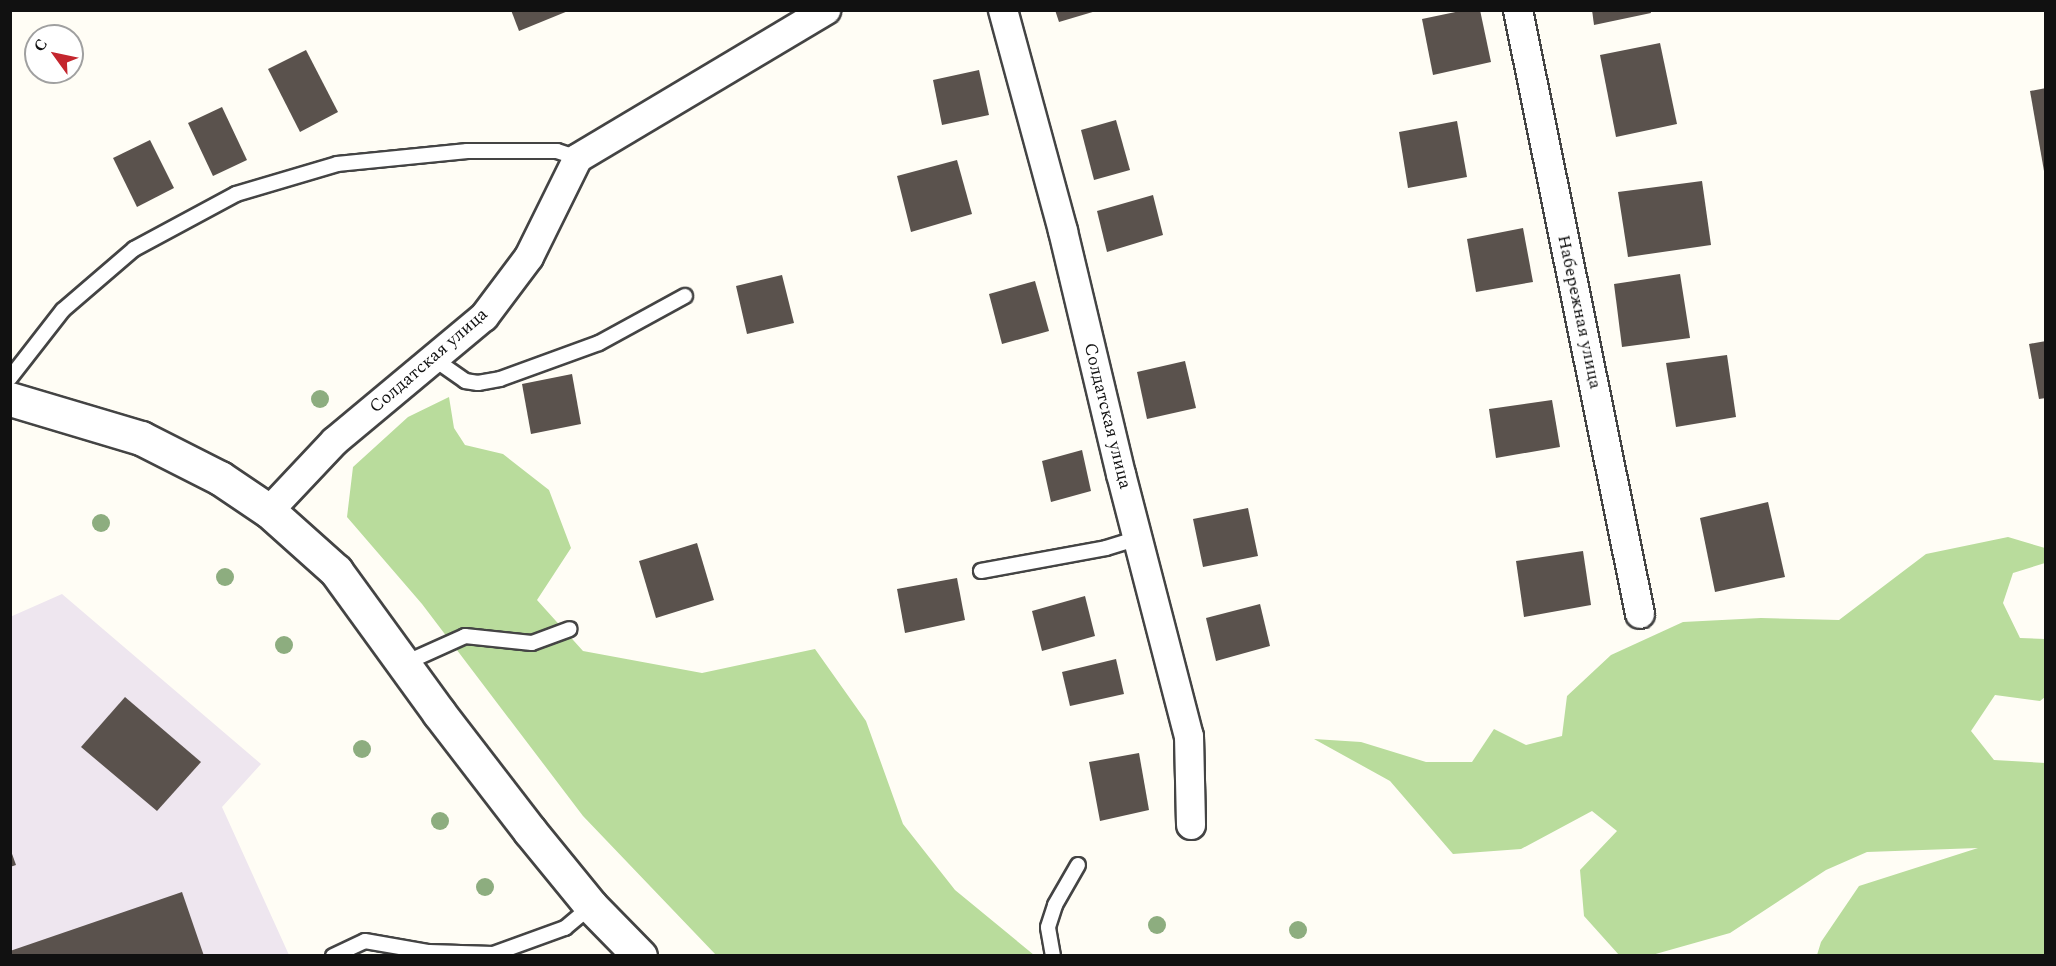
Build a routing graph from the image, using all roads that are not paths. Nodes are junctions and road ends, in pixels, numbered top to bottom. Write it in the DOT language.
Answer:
graph roads {
  1 [pos="826,10"];
  2 [pos="1003,10"];
  3 [pos="1518,10"];
  4 [pos="578,158"];
  5 [pos="685,296"];
  6 [pos="434,359"];
  7 [pos="10,378"];
  8 [pos="10,399"];
  9 [pos="269,511"];
  10 [pos="1138,538"];
  11 [pos="981,571"];
  12 [pos="1640,614"];
  13 [pos="570,628"];
  14 [pos="403,664"];
  15 [pos="1191,825"];
  16 [pos="1078,865"];
  17 [pos="591,906"];
  18 [pos="333,956"];
  19 [pos="640,956"];
  20 [pos="1053,956"];
  1 -- 4 [label="street"];
  2 -- 10 [label="street, Солдатская улица"];
  3 -- 12 [label="street, Набережная улица"];
  4 -- 6 [label="street, Солдатская улица"];
  4 -- 7 [label="lane"];
  5 -- 6 [label="lane"];
  6 -- 9 [label="street, Солдатская улица"];
  8 -- 9 [label="street"];
  9 -- 14 [label="street"];
  10 -- 11 [label="lane"];
  10 -- 15 [label="street, Солдатская улица"];
  13 -- 14 [label="lane"];
  14 -- 17 [label="street"];
  16 -- 20 [label="lane"];
  17 -- 18 [label="lane"];
  17 -- 19 [label="street"];
}
